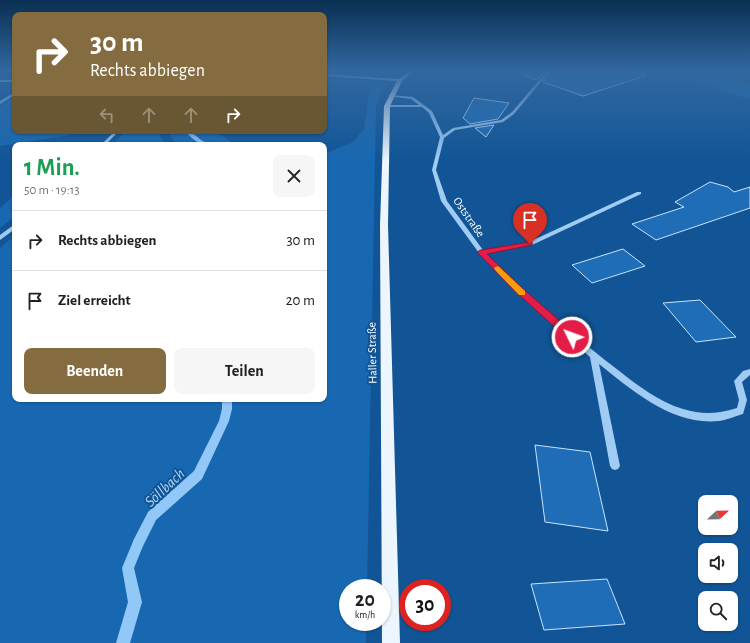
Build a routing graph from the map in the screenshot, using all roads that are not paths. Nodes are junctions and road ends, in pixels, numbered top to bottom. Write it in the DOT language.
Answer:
graph roads {
  1 [pos="388,101"];
  2 [pos="416,101"];
  3 [pos="523,101"];
  4 [pos="423,106"];
  5 [pos="114,134"];
  6 [pos="442,137"];
  7 [pos="106,142"];
  8 [pos="639,193"];
  9 [pos="12,228"];
  10 [pos="0,238"];
  11 [pos="481,252"];
  12 [pos="594,356"];
  13 [pos="750,372"];
  14 [pos="615,466"];
  15 [pos="391,643"];
  1 -- 4 [label="street"];
  1 -- 15 [label="main road, Haller Straße"];
  2 -- 4 [label="street"];
  3 -- 6 [label="street"];
  4 -- 6 [label="street"];
  5 -- 7 [label="street"];
  6 -- 11 [label="street, Oststraße"];
  8 -- 11 [label="street"];
  9 -- 10 [label="street"];
  11 -- 12 [label="street, Oststraße"];
  12 -- 13 [label="street, Oststraße"];
  12 -- 14 [label="street"];
}
